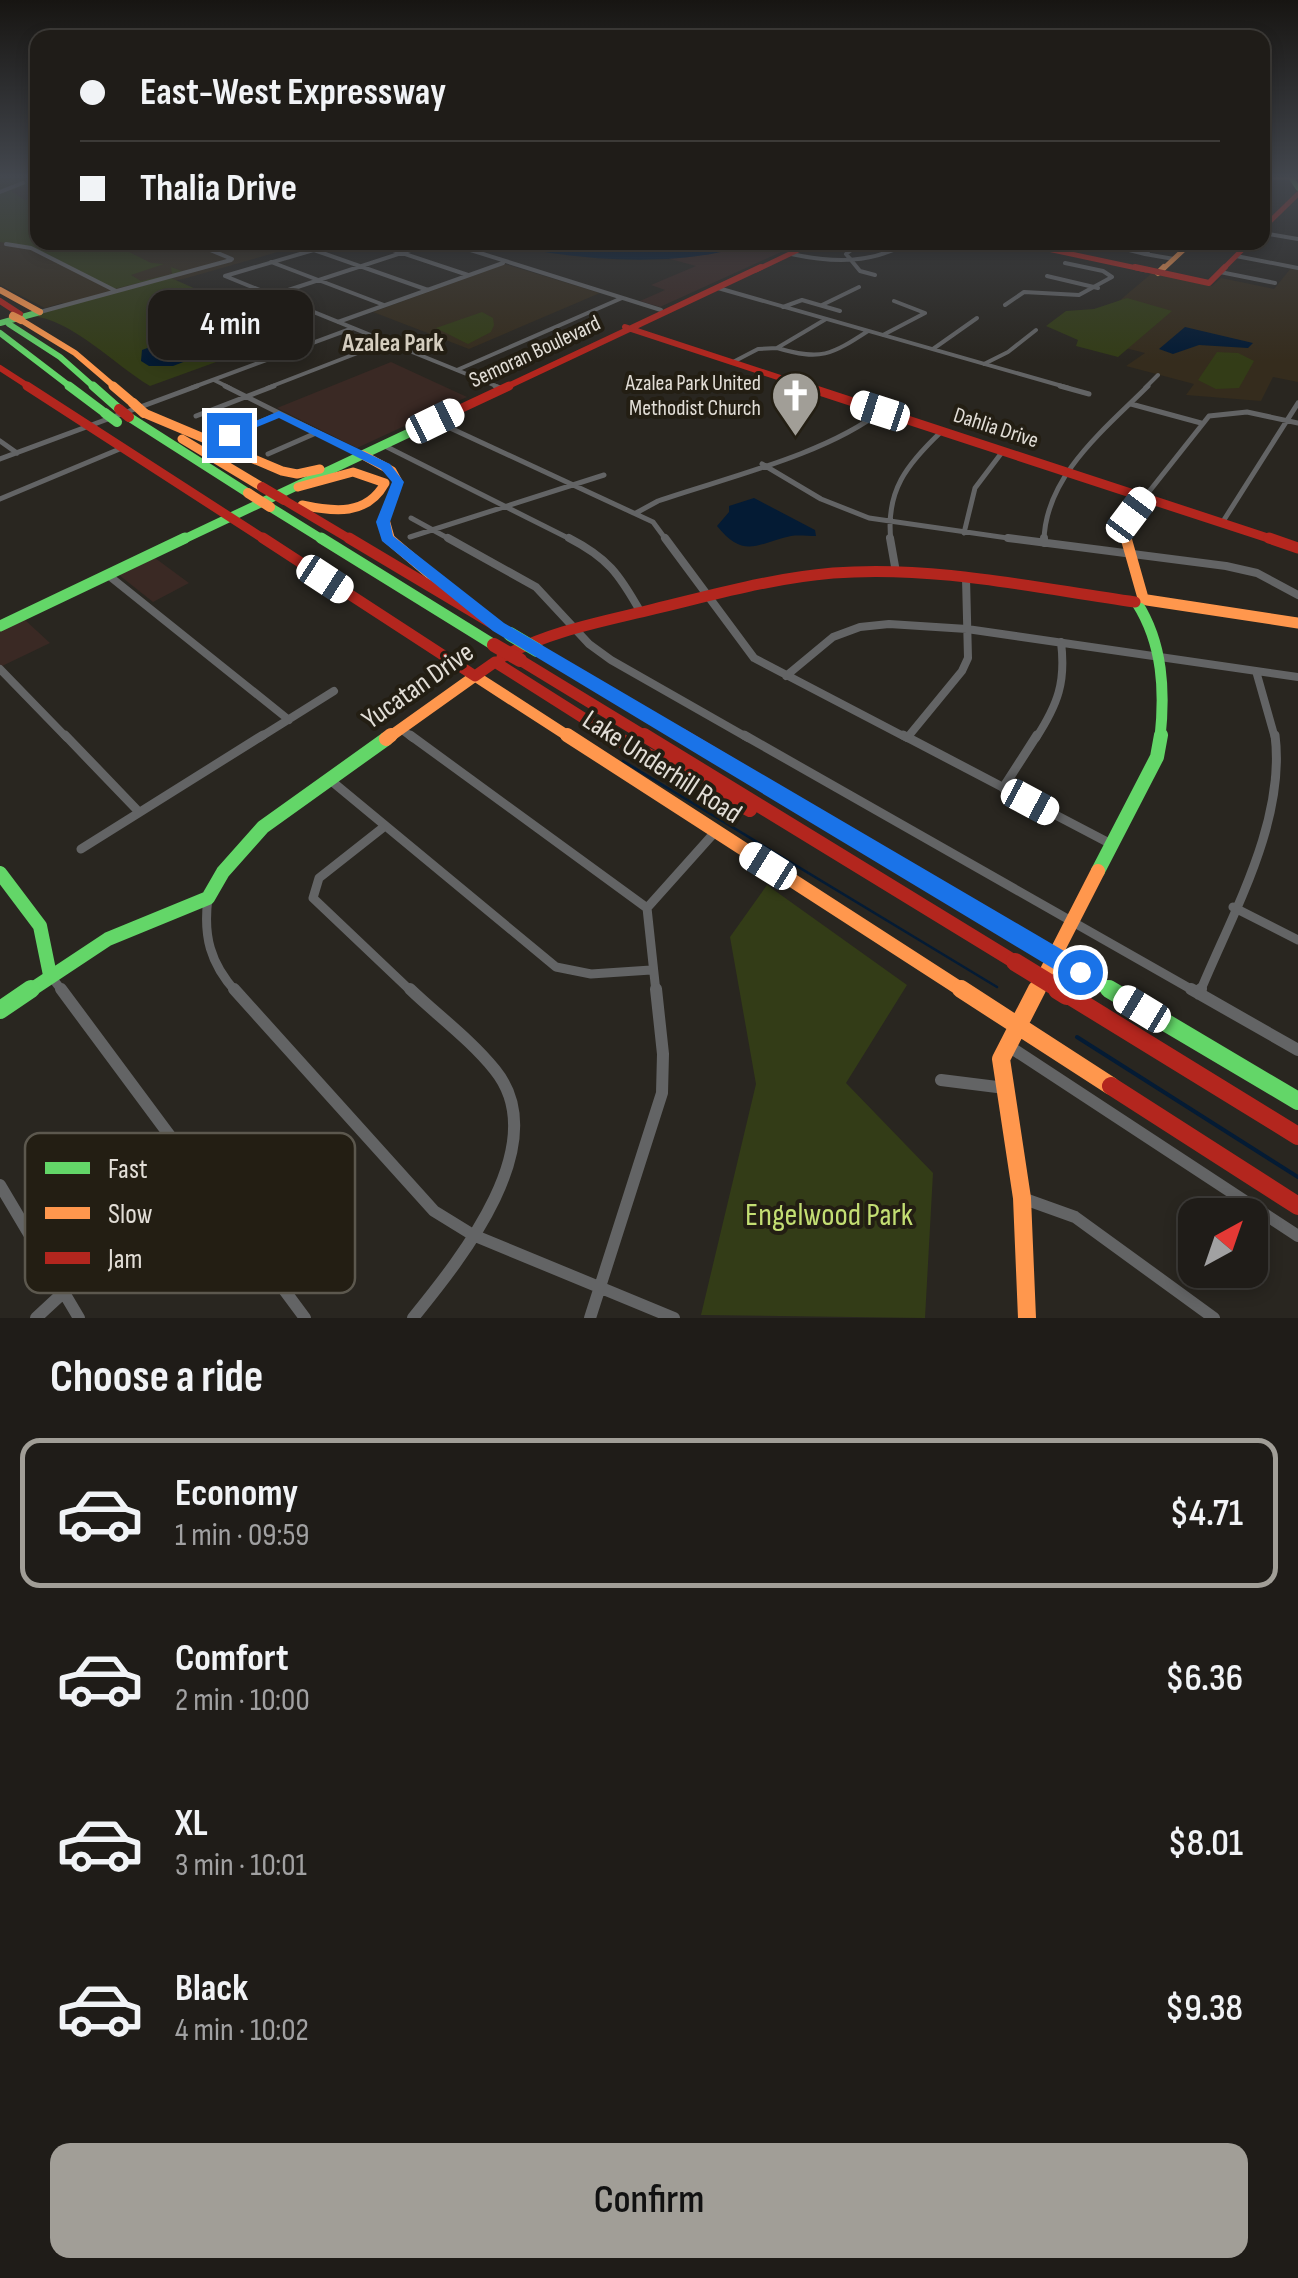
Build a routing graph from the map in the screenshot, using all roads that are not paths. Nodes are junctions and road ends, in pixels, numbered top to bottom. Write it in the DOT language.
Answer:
graph roads {
  1 [pos="3,244"];
  2 [pos="209,250"];
  3 [pos="314,250"];
  4 [pos="393,250"];
  5 [pos="411,250"];
  6 [pos="470,250"];
  7 [pos="792,250"];
  8 [pos="795,250"];
  9 [pos="848,250"];
  10 [pos="896,250"];
  11 [pos="1044,250"];
  12 [pos="1129,250"];
  13 [pos="1150,250"];
  14 [pos="1183,250"];
  15 [pos="1242,250"];
  16 [pos="402,253"];
  17 [pos="787,253"];
  18 [pos="1145,254"];
  19 [pos="1236,256"];
  20 [pos="1173,259"];
  21 [pos="851,261"];
  22 [pos="271,262"];
  23 [pos="506,262"];
  24 [pos="1065,263"];
  25 [pos="1094,264"];
  26 [pos="361,266"];
  27 [pos="67,268"];
  28 [pos="1298,268"];
  29 [pos="1158,272"];
  30 [pos="1220,272"];
  31 [pos="468,275"];
  32 [pos="875,275"];
  33 [pos="1047,276"];
  34 [pos="318,280"];
  35 [pos="1275,283"];
  36 [pos="859,287"];
  37 [pos="714,288"];
  38 [pos="1098,288"];
  39 [pos="0,290"];
  40 [pos="428,290"];
  41 [pos="116,292"];
  42 [pos="108,294"];
  43 [pos="271,295"];
  44 [pos="622,298"];
  45 [pos="0,301"];
  46 [pos="894,302"];
  47 [pos="822,305"];
  48 [pos="1005,305"];
  49 [pos="384,306"];
  50 [pos="783,307"];
  51 [pos="661,310"];
  52 [pos="840,311"];
  53 [pos="978,318"];
  54 [pos="13,319"];
  55 [pos="826,319"];
  56 [pos="338,322"];
  57 [pos="354,328"];
  58 [pos="628,328"];
  59 [pos="1036,330"];
  60 [pos="868,331"];
  61 [pos="883,336"];
  62 [pos="386,342"];
  63 [pos="777,348"];
  64 [pos="933,350"];
  65 [pos="733,362"];
  66 [pos="984,364"];
  67 [pos="0,368"];
  68 [pos="457,370"];
  69 [pos="1158,375"];
  70 [pos="214,380"];
  71 [pos="500,388"];
  72 [pos="1089,394"];
  73 [pos="245,396"];
  74 [pos="1298,403"];
  75 [pos="1131,404"];
  76 [pos="880,411"];
  77 [pos="125,413"];
  78 [pos="279,414"];
  79 [pos="196,416"];
  80 [pos="1286,420"];
  81 [pos="435,421"];
  82 [pos="1298,423"];
  83 [pos="1200,424"];
  84 [pos="89,426"];
  85 [pos="942,431"];
  86 [pos="316,433"];
  87 [pos="229,435"];
  88 [pos="0,441"];
  89 [pos="383,446"];
  90 [pos="124,449"];
  91 [pos="1003,452"];
  92 [pos="17,453"];
  93 [pos="360,453"];
  94 [pos="268,454"];
  95 [pos="0,459"];
  96 [pos="762,464"];
  97 [pos="320,469"];
  98 [pos="1070,473"];
  99 [pos="604,475"];
  100 [pos="574,484"];
  101 [pos="298,487"];
  102 [pos="255,490"];
  103 [pos="1144,498"];
  104 [pos="0,499"];
  105 [pos="277,503"];
  106 [pos="506,506"];
  107 [pos="636,513"];
  108 [pos="227,516"];
  109 [pos="410,518"];
  110 [pos="886,523"];
  111 [pos="1222,523"];
  112 [pos="432,530"];
  113 [pos="964,532"];
  114 [pos="410,537"];
  115 [pos="1044,542"];
  116 [pos="1298,548"];
  117 [pos="1129,554"];
  118 [pos="896,572"];
  119 [pos="108,575"];
  120 [pos="966,578"];
  121 [pos="1298,594"];
  122 [pos="708,596"];
  123 [pos="1141,601"];
  124 [pos="640,612"];
  125 [pos="0,618"];
  126 [pos="1298,623"];
  127 [pos="0,626"];
  128 [pos="572,628"];
  129 [pos="968,629"];
  130 [pos="504,630"];
  131 [pos="1061,642"];
  132 [pos="1158,656"];
  133 [pos="495,662"];
  134 [pos="0,669"];
  135 [pos="1256,670"];
  136 [pos="475,676"];
  137 [pos="786,676"];
  138 [pos="1298,677"];
  139 [pos="334,692"];
  140 [pos="289,720"];
  141 [pos="400,730"];
  142 [pos="907,738"];
  143 [pos="329,779"];
  144 [pos="1003,788"];
  145 [pos="139,812"];
  146 [pos="384,826"];
  147 [pos="797,828"];
  148 [pos="715,832"];
  149 [pos="1111,844"];
  150 [pos="81,849"];
  151 [pos="0,873"];
  152 [pos="208,898"];
  153 [pos="1233,907"];
  154 [pos="647,908"];
  155 [pos="1070,921"];
  156 [pos="1298,940"];
  157 [pos="651,970"];
  158 [pos="50,975"];
  159 [pos="1199,994"];
  160 [pos="0,1010"];
  161 [pos="1016,1024"];
  162 [pos="1006,1044"];
  163 [pos="1298,1050"];
  164 [pos="941,1080"];
  165 [pos="1005,1088"];
  166 [pos="1298,1101"];
  167 [pos="167,1133"];
  168 [pos="1298,1136"];
  169 [pos="0,1184"];
  170 [pos="1022,1198"];
  171 [pos="1298,1206"];
  172 [pos="25,1226"];
  173 [pos="473,1236"];
  174 [pos="1298,1236"];
  175 [pos="602,1290"];
  176 [pos="63,1293"];
  177 [pos="65,1293"];
  178 [pos="286,1293"];
  179 [pos="36,1318"];
  180 [pos="79,1318"];
  181 [pos="305,1318"];
  182 [pos="413,1318"];
  183 [pos="590,1318"];
  184 [pos="674,1318"];
  185 [pos="1027,1318"];
  186 [pos="1214,1318"];
  1 -- 27 [label="street"];
  2 -- 41 [label="street"];
  3 -- 22 [label="street"];
  3 -- 26 [label="street"];
  4 -- 16 [label="street"];
  5 -- 16 [label="street"];
  6 -- 23 [label="street"];
  7 -- 17 [label="main road, Semoran Boulevard"];
  8 -- 17 [label="main road, Semoran Boulevard"];
  9 -- 21 [label="street"];
  10 -- 21 [label="street"];
  11 -- 25 [label="main road"];
  12 -- 18 [label="street"];
  13 -- 18 [label="street"];
  14 -- 20 [label="main road"];
  15 -- 19 [label="main road"];
  16 -- 26 [label="street"];
  16 -- 31 [label="street"];
  17 -- 21 [label="street"];
  17 -- 37 [label="main road, Semoran Boulevard"];
  18 -- 20 [label="street"];
  19 -- 28 [label="street"];
  19 -- 30 [label="main road"];
  20 -- 29 [label="main road"];
  21 -- 32 [label="street"];
  22 -- 34 [label="street"];
  22 -- 43 [label="street"];
  23 -- 31 [label="street"];
  23 -- 44 [label="street"];
  24 -- 25 [label="street"];
  25 -- 29 [label="main road"];
  25 -- 38 [label="street"];
  26 -- 34 [label="street"];
  26 -- 40 [label="street"];
  27 -- 41 [label="street"];
  27 -- 42 [label="street"];
  29 -- 30 [label="main road"];
  30 -- 35 [label="street"];
  31 -- 40 [label="street"];
  33 -- 38 [label="street"];
  34 -- 43 [label="street"];
  34 -- 49 [label="street"];
  36 -- 47 [label="street"];
  37 -- 50 [label="street"];
  37 -- 51 [label="main road, Semoran Boulevard"];
  37 -- 58 [label="main road, Semoran Boulevard"];
  38 -- 48 [label="street"];
  39 -- 54 [label="main road"];
  40 -- 49 [label="street"];
  41 -- 42 [label="street"];
  42 -- 54 [label="street"];
  43 -- 56 [label="street"];
  44 -- 51 [label="street"];
  44 -- 68 [label="street"];
  45 -- 54 [label="main road"];
  46 -- 61 [label="street"];
  47 -- 50 [label="street"];
  47 -- 52 [label="street"];
  49 -- 56 [label="street"];
  50 -- 55 [label="street"];
  51 -- 58 [label="main road, Semoran Boulevard"];
  53 -- 64 [label="street"];
  54 -- 77 [label="main road"];
  54 -- 77 [label="main road"];
  55 -- 60 [label="street"];
  55 -- 63 [label="street"];
  56 -- 57 [label="street"];
  57 -- 62 [label="street"];
  57 -- 70 [label="street"];
  58 -- 65 [label="main road, Dahlia Drive"];
  58 -- 71 [label="main road, Semoran Boulevard"];
  59 -- 66 [label="street"];
  60 -- 61 [label="street"];
  60 -- 63 [label="street"];
  61 -- 64 [label="street"];
  62 -- 68 [label="street"];
  62 -- 73 [label="street"];
  63 -- 65 [label="street"];
  64 -- 66 [label="street"];
  65 -- 76 [label="main road, Dahlia Drive"];
  66 -- 72 [label="street"];
  67 -- 84 [label="main road, Lake Underhill Road"];
  68 -- 71 [label="street"];
  69 -- 75 [label="street"];
  70 -- 73 [label="street"];
  70 -- 84 [label="street"];
  71 -- 81 [label="main road, Semoran Boulevard"];
  71 -- 93 [label="main road, Semoran Boulevard"];
  73 -- 78 [label="street"];
  73 -- 79 [label="street"];
  74 -- 80 [label="street"];
  75 -- 83 [label="street"];
  75 -- 98 [label="street"];
  76 -- 85 [label="main road, Dahlia Drive"];
  76 -- 96 [label="street"];
  77 -- 97 [label="main road"];
  77 -- 102 [label="main road"];
  77 -- 102 [label="main road"];
  78 -- 86 [label="street"];
  78 -- 87 [label="street"];
  80 -- 82 [label="street"];
  80 -- 83 [label="street"];
  80 -- 111 [label="street"];
  81 -- 89 [label="main road, Semoran Boulevard"];
  81 -- 100 [label="street"];
  83 -- 103 [label="street"];
  84 -- 90 [label="main road, Lake Underhill Road"];
  84 -- 92 [label="street"];
  85 -- 91 [label="main road, Dahlia Drive"];
  85 -- 110 [label="street"];
  86 -- 93 [label="street"];
  86 -- 94 [label="street"];
  88 -- 92 [label="street"];
  89 -- 93 [label="main road, Semoran Boulevard"];
  89 -- 106 [label="street"];
  90 -- 104 [label="street"];
  90 -- 108 [label="main road, Lake Underhill Road"];
  91 -- 98 [label="main road, Dahlia Drive"];
  91 -- 113 [label="street"];
  92 -- 95 [label="street"];
  93 -- 97 [label="main road, Semoran Boulevard"];
  93 -- 101 [label="main road, Semoran Boulevard"];
  93 -- 130 [label="main road"];
  96 -- 107 [label="street"];
  96 -- 110 [label="street"];
  97 -- 108 [label="main road, Semoran Boulevard"];
  98 -- 103 [label="main road, Dahlia Drive"];
  98 -- 115 [label="street"];
  99 -- 100 [label="street"];
  100 -- 106 [label="street"];
  100 -- 107 [label="street"];
  101 -- 105 [label="main road"];
  101 -- 108 [label="main road, Semoran Boulevard"];
  102 -- 105 [label="main road, bridge"];
  103 -- 111 [label="main road, Dahlia Drive"];
  103 -- 117 [label="main road"];
  105 -- 130 [label="main road"];
  105 -- 147 [label="main road, bridge"];
  106 -- 112 [label="street"];
  106 -- 124 [label="street"];
  107 -- 122 [label="street"];
  108 -- 119 [label="main road, Semoran Boulevard"];
  108 -- 125 [label="main road, Semoran Boulevard"];
  108 -- 136 [label="main road, Lake Underhill Road"];
  109 -- 112 [label="street"];
  110 -- 113 [label="street"];
  110 -- 118 [label="street"];
  111 -- 116 [label="main road, Dahlia Drive"];
  112 -- 114 [label="street"];
  112 -- 128 [label="street"];
  113 -- 115 [label="street"];
  115 -- 117 [label="street"];
  117 -- 121 [label="street"];
  117 -- 123 [label="main road"];
  118 -- 120 [label="main road, Yucatan Drive"];
  118 -- 122 [label="main road, Yucatan Drive"];
  119 -- 127 [label="main road, Semoran Boulevard"];
  119 -- 140 [label="street"];
  120 -- 123 [label="main road, Yucatan Drive"];
  120 -- 129 [label="street"];
  122 -- 124 [label="main road, Yucatan Drive"];
  122 -- 137 [label="street"];
  123 -- 126 [label="main road, Yucatan Drive"];
  123 -- 132 [label="main road"];
  124 -- 128 [label="main road, Yucatan Drive"];
  128 -- 133 [label="main road, Yucatan Drive"];
  128 -- 155 [label="street"];
  129 -- 131 [label="street"];
  129 -- 137 [label="street"];
  129 -- 142 [label="street"];
  130 -- 166 [label="main road, bridge"];
  131 -- 132 [label="street"];
  131 -- 144 [label="street"];
  132 -- 135 [label="street"];
  132 -- 149 [label="main road"];
  133 -- 136 [label="main road, Yucatan Drive"];
  133 -- 147 [label="main road"];
  134 -- 145 [label="street"];
  135 -- 138 [label="street"];
  135 -- 153 [label="street"];
  136 -- 141 [label="main road, Yucatan Drive"];
  136 -- 148 [label="main road, Lake Underhill Road"];
  137 -- 142 [label="street"];
  139 -- 140 [label="street"];
  140 -- 145 [label="street"];
  141 -- 143 [label="main road, Yucatan Drive"];
  141 -- 154 [label="street"];
  142 -- 144 [label="street"];
  143 -- 146 [label="street"];
  143 -- 152 [label="main road, Yucatan Drive"];
  144 -- 149 [label="street"];
  145 -- 150 [label="street"];
  146 -- 157 [label="street"];
  146 -- 173 [label="street"];
  147 -- 168 [label="main road, bridge"];
  148 -- 154 [label="street"];
  148 -- 161 [label="main road, Lake Underhill Road"];
  149 -- 155 [label="main road"];
  151 -- 158 [label="main road"];
  152 -- 158 [label="main road"];
  152 -- 173 [label="street"];
  153 -- 156 [label="street"];
  153 -- 159 [label="street"];
  154 -- 157 [label="street"];
  155 -- 159 [label="street"];
  155 -- 161 [label="main road"];
  157 -- 175 [label="street"];
  158 -- 160 [label="main road"];
  158 -- 167 [label="street"];
  159 -- 163 [label="street"];
  161 -- 162 [label="main road"];
  161 -- 171 [label="main road, Lake Underhill Road"];
  162 -- 165 [label="main road"];
  162 -- 174 [label="street"];
  164 -- 165 [label="street"];
  165 -- 170 [label="main road"];
  169 -- 172 [label="street"];
  170 -- 185 [label="main road"];
  170 -- 186 [label="street"];
  173 -- 175 [label="street"];
  173 -- 182 [label="street"];
  175 -- 183 [label="street"];
  175 -- 184 [label="street"];
  176 -- 179 [label="street"];
  177 -- 180 [label="street"];
  178 -- 181 [label="street"];
}
